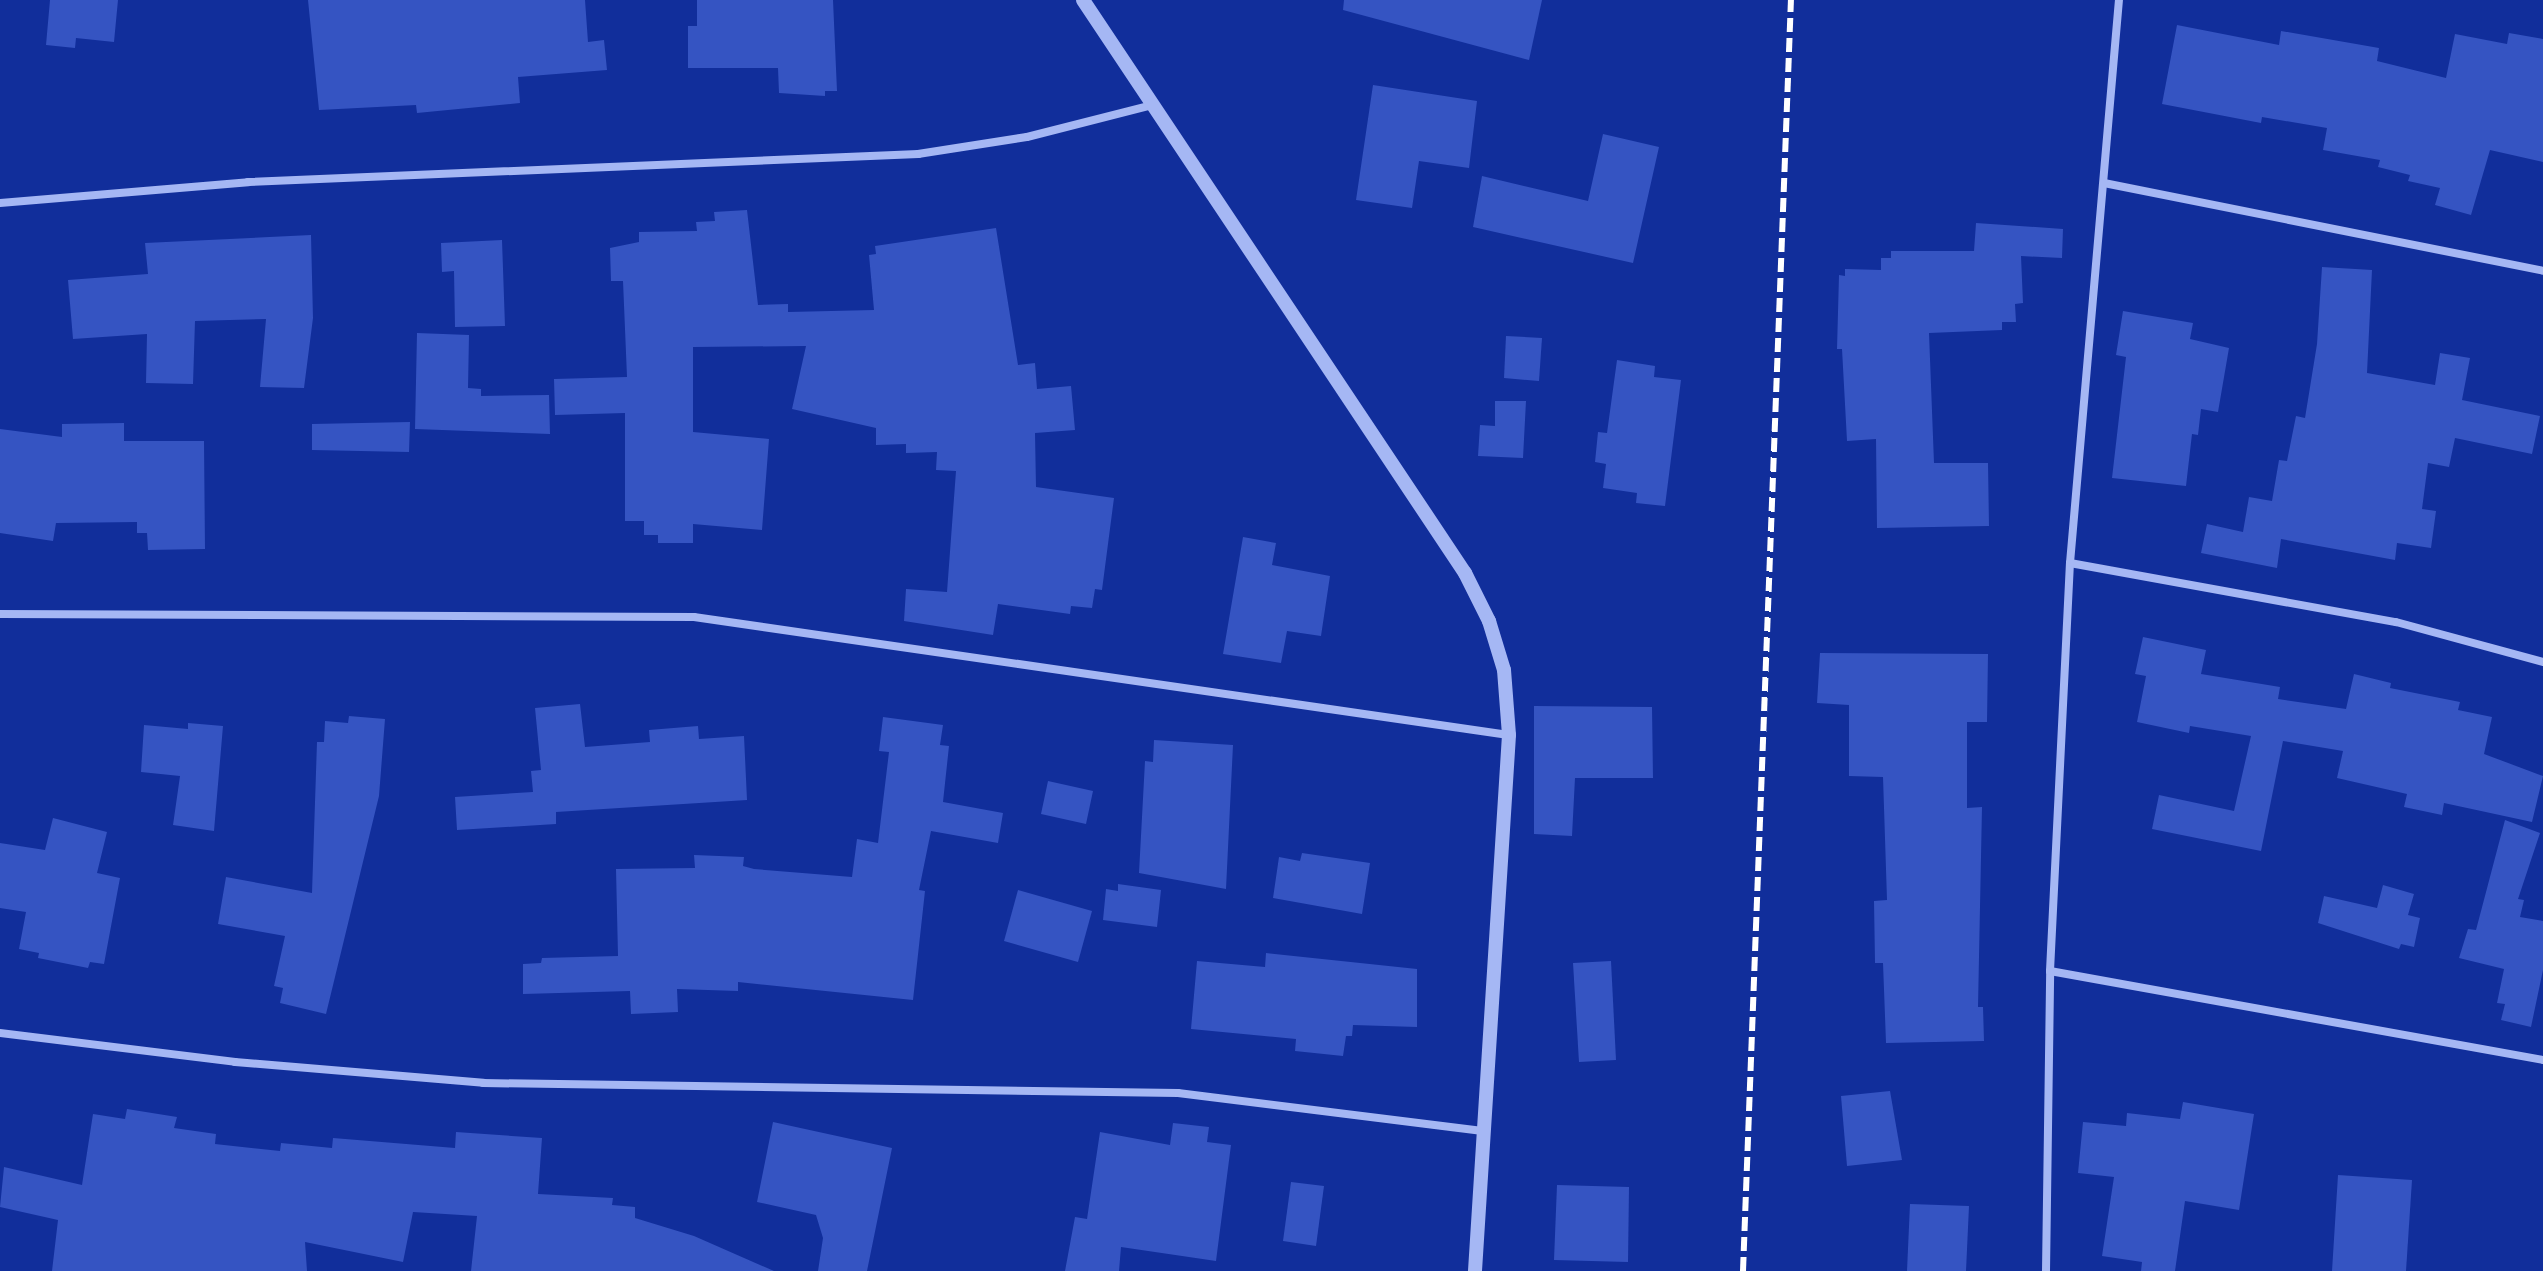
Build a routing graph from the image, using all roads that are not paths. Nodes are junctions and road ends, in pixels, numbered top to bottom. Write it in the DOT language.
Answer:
graph roads {
  1 [pos="1083,0"];
  2 [pos="2119,0"];
  3 [pos="1153,105"];
  4 [pos="2104,183"];
  5 [pos="0,203"];
  6 [pos="2543,271"];
  7 [pos="2070,563"];
  8 [pos="0,614"];
  9 [pos="2543,662"];
  10 [pos="1509,735"];
  11 [pos="2050,971"];
  12 [pos="0,1033"];
  13 [pos="2543,1060"];
  14 [pos="1483,1131"];
  15 [pos="1475,1271"];
  16 [pos="2046,1271"];
  1 -- 3 [label="street"];
  2 -- 4 [label="street"];
  3 -- 5 [label="street"];
  3 -- 10 [label="street"];
  4 -- 6 [label="street"];
  4 -- 7 [label="street"];
  7 -- 9 [label="street"];
  7 -- 11 [label="street"];
  8 -- 10 [label="street"];
  10 -- 14 [label="street"];
  11 -- 13 [label="street"];
  11 -- 16 [label="street"];
  12 -- 14 [label="street"];
  14 -- 15 [label="street"];
}
